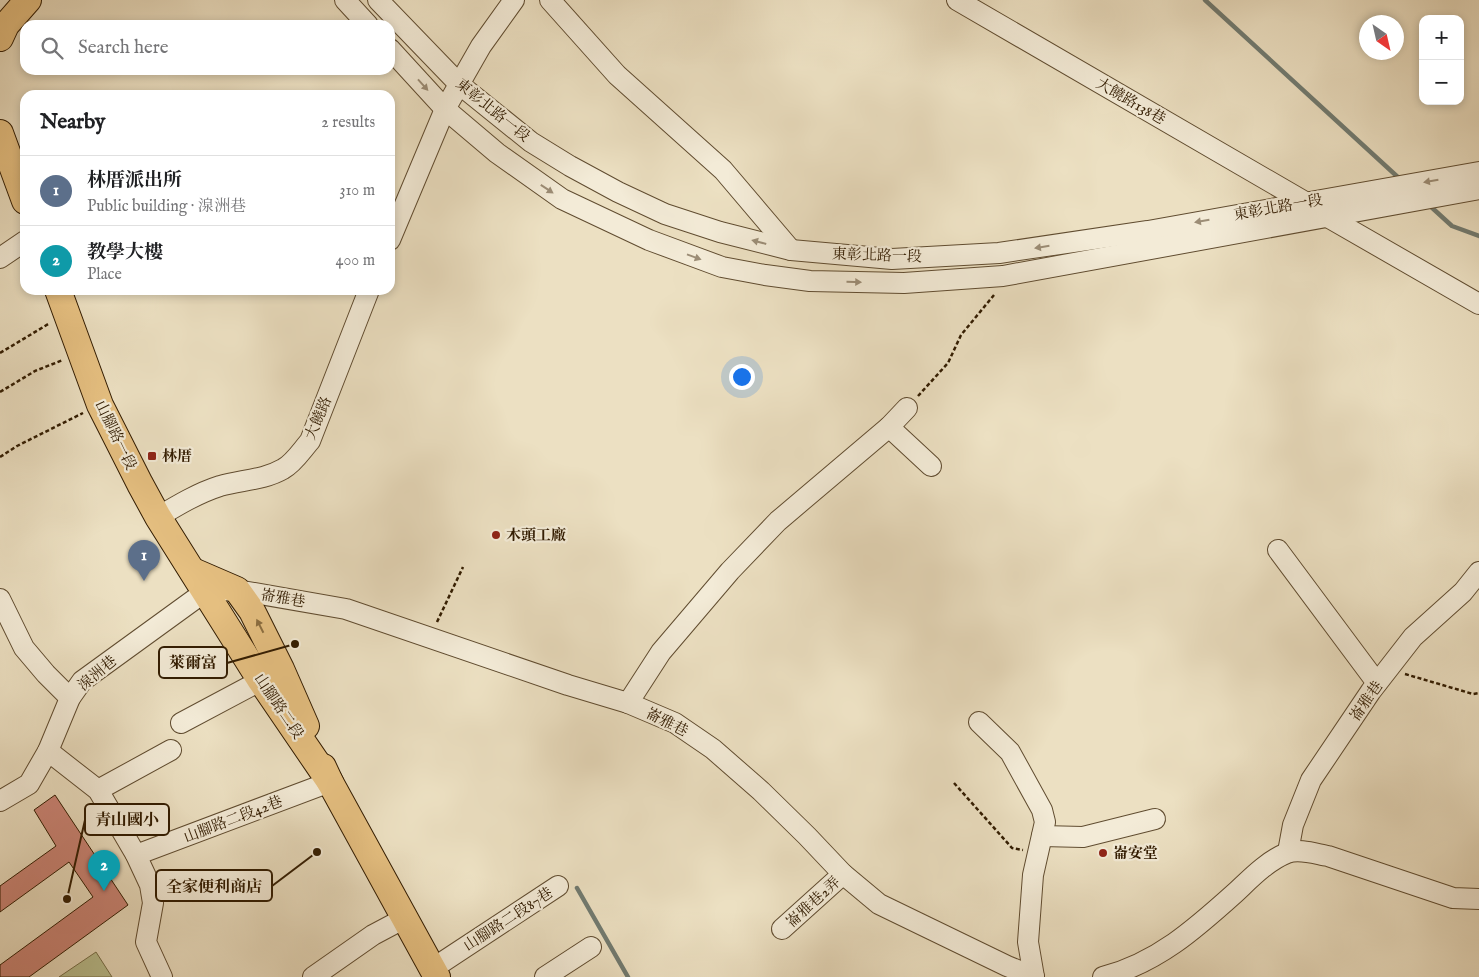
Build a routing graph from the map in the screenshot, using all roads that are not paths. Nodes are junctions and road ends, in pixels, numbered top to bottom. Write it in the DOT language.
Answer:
graph roads {
  1 [pos="27,0"];
  2 [pos="345,0"];
  3 [pos="378,0"];
  4 [pos="514,0"];
  5 [pos="550,0"];
  6 [pos="957,0"];
  7 [pos="363,20"];
  8 [pos="0,21"];
  9 [pos="0,38"];
  10 [pos="395,54"];
  11 [pos="459,84"];
  12 [pos="445,109"];
  13 [pos="0,133"];
  14 [pos="1479,172"];
  15 [pos="20,187"];
  16 [pos="1479,189"];
  17 [pos="1304,202"];
  18 [pos="1326,216"];
  19 [pos="395,228"];
  20 [pos="20,244"];
  21 [pos="791,250"];
  22 [pos="0,258"];
  23 [pos="367,295"];
  24 [pos="62,301"];
  25 [pos="1479,304"];
  26 [pos="906,408"];
  27 [pos="889,427"];
  28 [pos="931,466"];
  29 [pos="158,517"];
  30 [pos="1278,550"];
  31 [pos="1479,572"];
  32 [pos="199,581"];
  33 [pos="237,590"];
  34 [pos="1471,594"];
  35 [pos="0,599"];
  36 [pos="271,675"];
  37 [pos="1383,676"];
  38 [pos="70,698"];
  39 [pos="628,703"];
  40 [pos="979,722"];
  41 [pos="181,723"];
  42 [pos="171,750"];
  43 [pos="48,751"];
  44 [pos="330,782"];
  45 [pos="98,790"];
  46 [pos="0,801"];
  47 [pos="1155,819"];
  48 [pos="1040,845"];
  49 [pos="1288,852"];
  50 [pos="136,855"];
  51 [pos="843,874"];
  52 [pos="558,886"];
  53 [pos="1479,899"];
  54 [pos="405,918"];
  55 [pos="782,930"];
  56 [pos="591,948"];
  57 [pos="435,973"];
  58 [pos="162,977"];
  59 [pos="312,977"];
  60 [pos="545,977"];
  61 [pos="1034,977"];
  62 [pos="1103,977"];
  1 -- 8 [label="main road"];
  1 -- 9 [label="main road"];
  2 -- 7 [label="street"];
  3 -- 11 [label="street, 東彰北路一段"];
  4 -- 11 [label="street"];
  5 -- 21 [label="street"];
  6 -- 17 [label="street, 大饒路138巷"];
  10 -- 12 [label="street, 東彰北路一段, one-way"];
  11 -- 12 [label="street"];
  21 -- 11 [label="street, 東彰北路一段, one-way"];
  12 -- 18 [label="street, 東彰北路一段, one-way"];
  12 -- 19 [label="street"];
  13 -- 15 [label="main road"];
  14 -- 17 [label="street, 東彰北路一段, one-way"];
  16 -- 18 [label="street, 東彰北路一段"];
  17 -- 18 [label="street, 大饒路138巷"];
  17 -- 21 [label="street, 東彰北路一段, one-way"];
  18 -- 25 [label="street, 大饒路138巷"];
  20 -- 22 [label="street"];
  23 -- 29 [label="street, 大饒路"];
  24 -- 29 [label="main road, 山腳路一段"];
  26 -- 27 [label="street"];
  27 -- 28 [label="street"];
  27 -- 39 [label="street"];
  29 -- 32 [label="main road, 山腳路一段"];
  30 -- 37 [label="street"];
  31 -- 34 [label="street, 崙雅巷"];
  32 -- 33 [label="main road"];
  32 -- 36 [label="main road, 山腳路二段"];
  32 -- 38 [label="street, 湶洲巷"];
  36 -- 33 [label="main road, 山腳路二段, one-way"];
  33 -- 39 [label="street, 崙雅巷"];
  34 -- 37 [label="street, 崙雅巷"];
  35 -- 38 [label="street"];
  36 -- 41 [label="street"];
  36 -- 44 [label="main road, 山腳路二段"];
  37 -- 49 [label="street, 崙雅巷"];
  38 -- 43 [label="street, 湶洲巷"];
  39 -- 51 [label="street, 崙雅巷"];
  40 -- 48 [label="street"];
  42 -- 45 [label="street"];
  43 -- 45 [label="street"];
  43 -- 46 [label="street, 湶洲巷"];
  44 -- 50 [label="street, 山腳路二段42巷"];
  44 -- 54 [label="main road, 山腳路二段"];
  45 -- 50 [label="street"];
  47 -- 48 [label="street"];
  48 -- 61 [label="street"];
  49 -- 53 [label="street"];
  49 -- 62 [label="street"];
  50 -- 58 [label="street"];
  51 -- 55 [label="street, 崙雅巷2弄"];
  51 -- 61 [label="street, 崙雅巷"];
  52 -- 57 [label="street, 山腳路二段87巷"];
  54 -- 57 [label="main road, 山腳路二段"];
  54 -- 59 [label="street"];
  56 -- 60 [label="street"];
}
